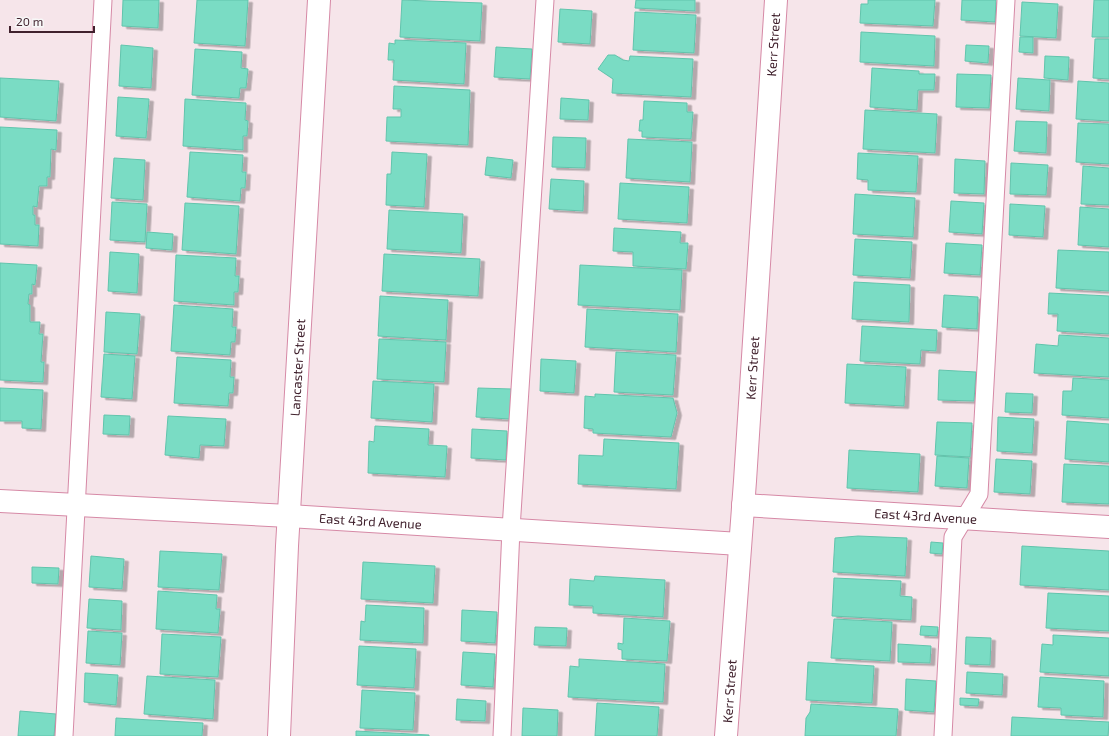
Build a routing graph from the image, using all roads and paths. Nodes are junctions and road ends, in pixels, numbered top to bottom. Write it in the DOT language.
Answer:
graph roads {
  1 [pos="103,0"];
  2 [pos="319,0"];
  3 [pos="545,0"];
  4 [pos="776,0"];
  5 [pos="1006,0"];
  6 [pos="0,501"];
  7 [pos="77,504"];
  8 [pos="743,505"];
  9 [pos="289,516"];
  10 [pos="964,518"];
  11 [pos="1109,527"];
  12 [pos="511,529"];
  13 [pos="740,544"];
  14 [pos="64,736"];
  15 [pos="279,736"];
  16 [pos="502,736"];
  17 [pos="726,736"];
  18 [pos="943,736"];
  1 -- 7 [label="lane"];
  2 -- 9 [label="street, Lancaster Street"];
  3 -- 12 [label="lane"];
  4 -- 8 [label="street, Kerr Street"];
  5 -- 10 [label="lane"];
  6 -- 7 [label="street, East 43rd Avenue"];
  7 -- 9 [label="street, East 43rd Avenue"];
  7 -- 14 [label="lane"];
  8 -- 10 [label="street, East 43rd Avenue"];
  8 -- 13 [label="street, Kerr Street"];
  9 -- 12 [label="street, East 43rd Avenue"];
  9 -- 15 [label="street, Lancaster Street"];
  10 -- 11 [label="street, East 43rd Avenue"];
  10 -- 18 [label="lane"];
  12 -- 13 [label="street, East 43rd Avenue"];
  12 -- 16 [label="lane"];
  13 -- 17 [label="street, Kerr Street"];
}
